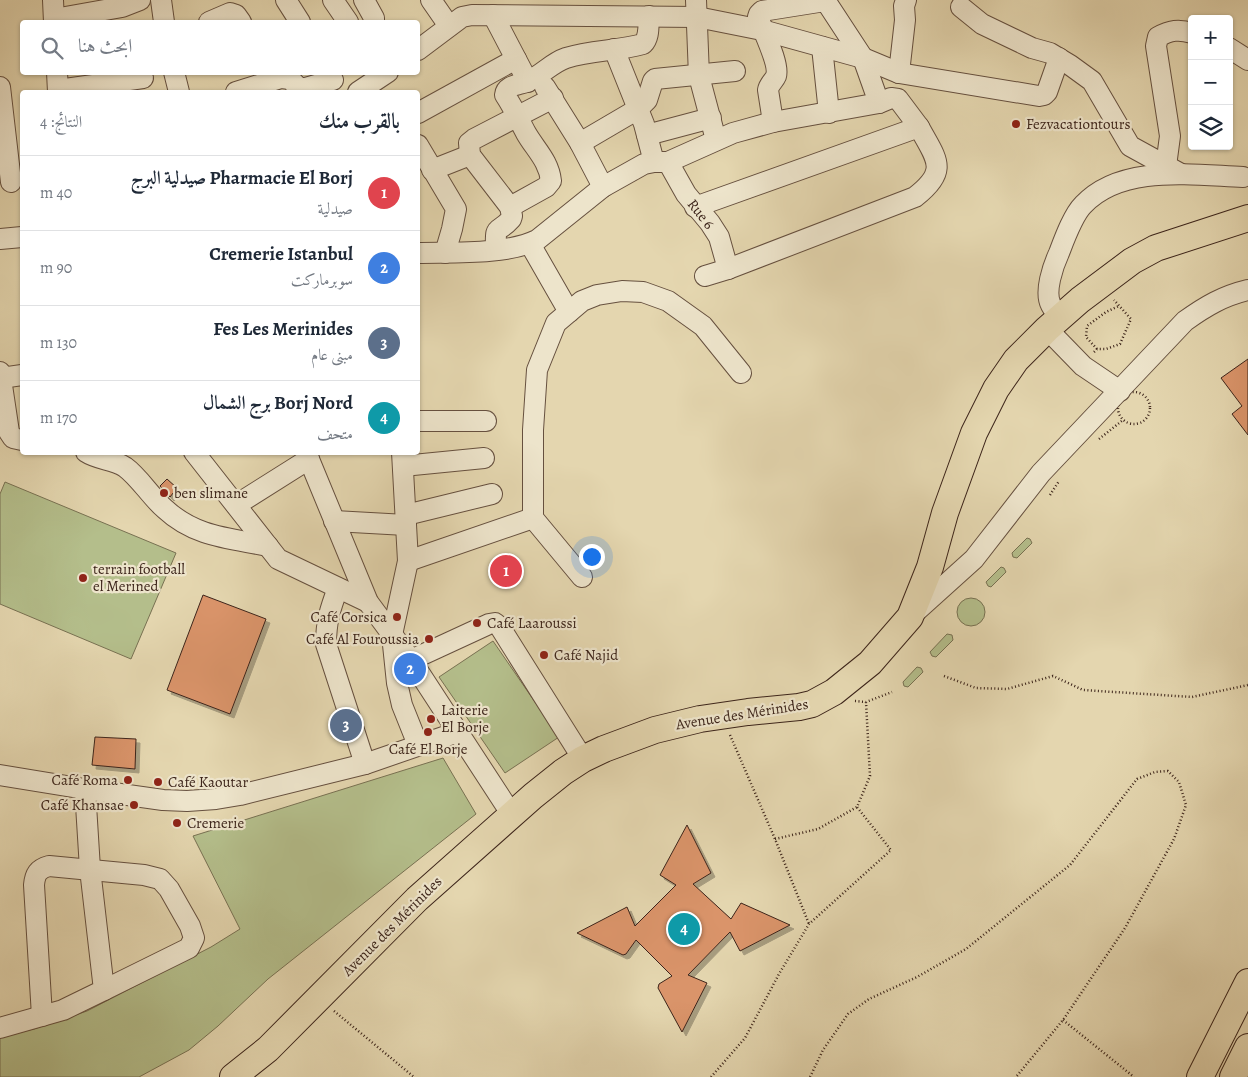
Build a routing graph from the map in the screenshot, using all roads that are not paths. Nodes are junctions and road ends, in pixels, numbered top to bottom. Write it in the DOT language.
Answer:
graph roads {
  1 [pos="140,0"];
  2 [pos="161,0"];
  3 [pos="286,0"];
  4 [pos="334,0"];
  5 [pos="364,0"];
  6 [pos="825,0"];
  7 [pos="437,2"];
  8 [pos="903,2"];
  9 [pos="536,7"];
  10 [pos="961,7"];
  11 [pos="600,8"];
  12 [pos="696,8"];
  13 [pos="53,14"];
  14 [pos="493,14"];
  15 [pos="649,16"];
  16 [pos="164,20"];
  17 [pos="213,20"];
  18 [pos="240,20"];
  19 [pos="299,20"];
  20 [pos="347,20"];
  21 [pos="374,20"];
  22 [pos="449,26"];
  23 [pos="762,30"];
  24 [pos="1188,32"];
  25 [pos="822,47"];
  26 [pos="420,48"];
  27 [pos="614,49"];
  28 [pos="1233,51"];
  29 [pos="863,58"];
  30 [pos="1059,58"];
  31 [pos="516,59"];
  32 [pos="1248,60"];
  33 [pos="736,71"];
  34 [pos="899,73"];
  35 [pos="700,74"];
  36 [pos="175,75"];
  37 [pos="382,75"];
  38 [pos="268,77"];
  39 [pos="143,78"];
  40 [pos="533,78"];
  41 [pos="334,82"];
  42 [pos="57,85"];
  43 [pos="0,86"];
  44 [pos="178,90"];
  45 [pos="240,90"];
  46 [pos="361,90"];
  47 [pos="553,98"];
  48 [pos="879,103"];
  49 [pos="638,109"];
  50 [pos="420,112"];
  51 [pos="829,113"];
  52 [pos="518,115"];
  53 [pos="710,118"];
  54 [pos="773,122"];
  55 [pos="919,127"];
  56 [pos="647,135"];
  57 [pos="716,140"];
  58 [pos="580,143"];
  59 [pos="420,149"];
  60 [pos="470,155"];
  61 [pos="661,162"];
  62 [pos="432,170"];
  63 [pos="1174,170"];
  64 [pos="1243,177"];
  65 [pos="11,183"];
  66 [pos="603,187"];
  67 [pos="510,207"];
  68 [pos="695,207"];
  69 [pos="1248,218"];
  70 [pos="20,237"];
  71 [pos="0,239"];
  72 [pos="530,244"];
  73 [pos="496,250"];
  74 [pos="445,252"];
  75 [pos="420,253"];
  76 [pos="728,269"];
  77 [pos="705,276"];
  78 [pos="1248,290"];
  79 [pos="570,312"];
  80 [pos="1053,323"];
  81 [pos="741,373"];
  82 [pos="0,375"];
  83 [pos="20,376"];
  84 [pos="1120,391"];
  85 [pos="420,421"];
  86 [pos="486,421"];
  87 [pos="20,440"];
  88 [pos="90,455"];
  89 [pos="196,455"];
  90 [pos="308,456"];
  91 [pos="484,458"];
  92 [pos="402,459"];
  93 [pos="492,494"];
  94 [pos="236,505"];
  95 [pos="533,518"];
  96 [pos="406,520"];
  97 [pos="334,521"];
  98 [pos="268,546"];
  99 [pos="408,561"];
  100 [pos="582,577"];
  101 [pos="338,588"];
  102 [pos="368,602"];
  103 [pos="910,618"];
  104 [pos="392,635"];
  105 [pos="411,660"];
  106 [pos="458,732"];
  107 [pos="418,745"];
  108 [pos="583,759"];
  109 [pos="365,764"];
  110 [pos="0,775"];
  111 [pos="85,790"];
  112 [pos="512,815"];
  113 [pos="90,869"];
  114 [pos="1248,982"];
  115 [pos="104,990"];
  116 [pos="42,1016"];
  117 [pos="0,1028"];
  118 [pos="1248,1047"];
  119 [pos="233,1077"];
  120 [pos="1200,1077"];
  121 [pos="1233,1077"];
  1 -- 13 [label="street"];
  2 -- 16 [label="street"];
  3 -- 19 [label="street"];
  4 -- 20 [label="street"];
  5 -- 21 [label="street"];
  6 -- 23 [label="street"];
  6 -- 29 [label="street"];
  7 -- 22 [label="street"];
  8 -- 34 [label="street"];
  9 -- 11 [label="street"];
  9 -- 14 [label="street"];
  10 -- 30 [label="street"];
  11 -- 15 [label="street"];
  12 -- 15 [label="street"];
  12 -- 23 [label="street"];
  12 -- 35 [label="street"];
  14 -- 22 [label="street"];
  14 -- 31 [label="street"];
  15 -- 27 [label="street"];
  17 -- 18 [label="street"];
  22 -- 26 [label="street"];
  23 -- 25 [label="street"];
  23 -- 54 [label="street"];
  24 -- 63 [label="street"];
  25 -- 29 [label="street"];
  25 -- 51 [label="street"];
  27 -- 40 [label="street"];
  27 -- 49 [label="street, Rue 6"];
  28 -- 32 [label="street"];
  29 -- 34 [label="street"];
  29 -- 48 [label="street"];
  30 -- 34 [label="street"];
  30 -- 63 [label="street"];
  31 -- 40 [label="street"];
  31 -- 50 [label="street"];
  33 -- 35 [label="street"];
  35 -- 49 [label="street"];
  35 -- 53 [label="street"];
  36 -- 44 [label="street"];
  37 -- 46 [label="street"];
  38 -- 41 [label="street"];
  38 -- 45 [label="street"];
  39 -- 42 [label="street"];
  40 -- 47 [label="street"];
  40 -- 52 [label="street"];
  43 -- 65 [label="street"];
  47 -- 52 [label="street"];
  47 -- 58 [label="street"];
  48 -- 51 [label="street"];
  48 -- 55 [label="street"];
  49 -- 56 [label="street, Rue 6"];
  49 -- 58 [label="street"];
  51 -- 54 [label="street"];
  52 -- 60 [label="street"];
  52 -- 67 [label="street"];
  53 -- 56 [label="street"];
  53 -- 57 [label="street"];
  54 -- 57 [label="street"];
  55 -- 68 [label="street"];
  55 -- 76 [label="street"];
  56 -- 61 [label="street, Rue 6"];
  57 -- 61 [label="street"];
  58 -- 66 [label="street"];
  59 -- 62 [label="street"];
  60 -- 62 [label="street"];
  60 -- 67 [label="street"];
  61 -- 66 [label="street"];
  61 -- 68 [label="street, Rue 6"];
  62 -- 74 [label="street"];
  63 -- 64 [label="street"];
  63 -- 80 [label="street"];
  66 -- 72 [label="street"];
  67 -- 73 [label="street"];
  68 -- 76 [label="street, Rue 6"];
  69 -- 80 [label="main road, Avenue des Mérinides"];
  70 -- 71 [label="street"];
  72 -- 73 [label="street"];
  72 -- 79 [label="street"];
  73 -- 74 [label="street"];
  74 -- 75 [label="street"];
  76 -- 77 [label="street"];
  78 -- 84 [label="street"];
  79 -- 81 [label="street"];
  79 -- 95 [label="street"];
  80 -- 84 [label="street"];
  80 -- 103 [label="main road, Avenue des Mérinides"];
  82 -- 83 [label="street"];
  82 -- 87 [label="street"];
  84 -- 103 [label="street"];
  85 -- 86 [label="street"];
  88 -- 98 [label="street"];
  89 -- 94 [label="street"];
  90 -- 94 [label="street"];
  90 -- 97 [label="street"];
  91 -- 92 [label="street"];
  92 -- 96 [label="street"];
  93 -- 96 [label="street"];
  94 -- 98 [label="street"];
  95 -- 99 [label="street"];
  95 -- 100 [label="street"];
  96 -- 97 [label="street"];
  96 -- 99 [label="street"];
  97 -- 102 [label="street"];
  98 -- 101 [label="street"];
  99 -- 104 [label="street"];
  101 -- 102 [label="street"];
  101 -- 109 [label="street"];
  102 -- 104 [label="street"];
  103 -- 108 [label="main road, Avenue des Mérinides"];
  104 -- 105 [label="street"];
  104 -- 107 [label="street"];
  105 -- 106 [label="street"];
  105 -- 108 [label="street"];
  106 -- 107 [label="street"];
  106 -- 112 [label="street"];
  107 -- 109 [label="street"];
  108 -- 112 [label="main road, Avenue des Mérinides"];
  109 -- 111 [label="street"];
  110 -- 111 [label="street"];
  111 -- 113 [label="street"];
  112 -- 119 [label="main road, Avenue des Mérinides"];
  113 -- 115 [label="street"];
  113 -- 115 [label="street"];
  113 -- 116 [label="street"];
  114 -- 120 [label="main road"];
  115 -- 116 [label="street"];
  116 -- 117 [label="street"];
  118 -- 121 [label="main road"];
}
